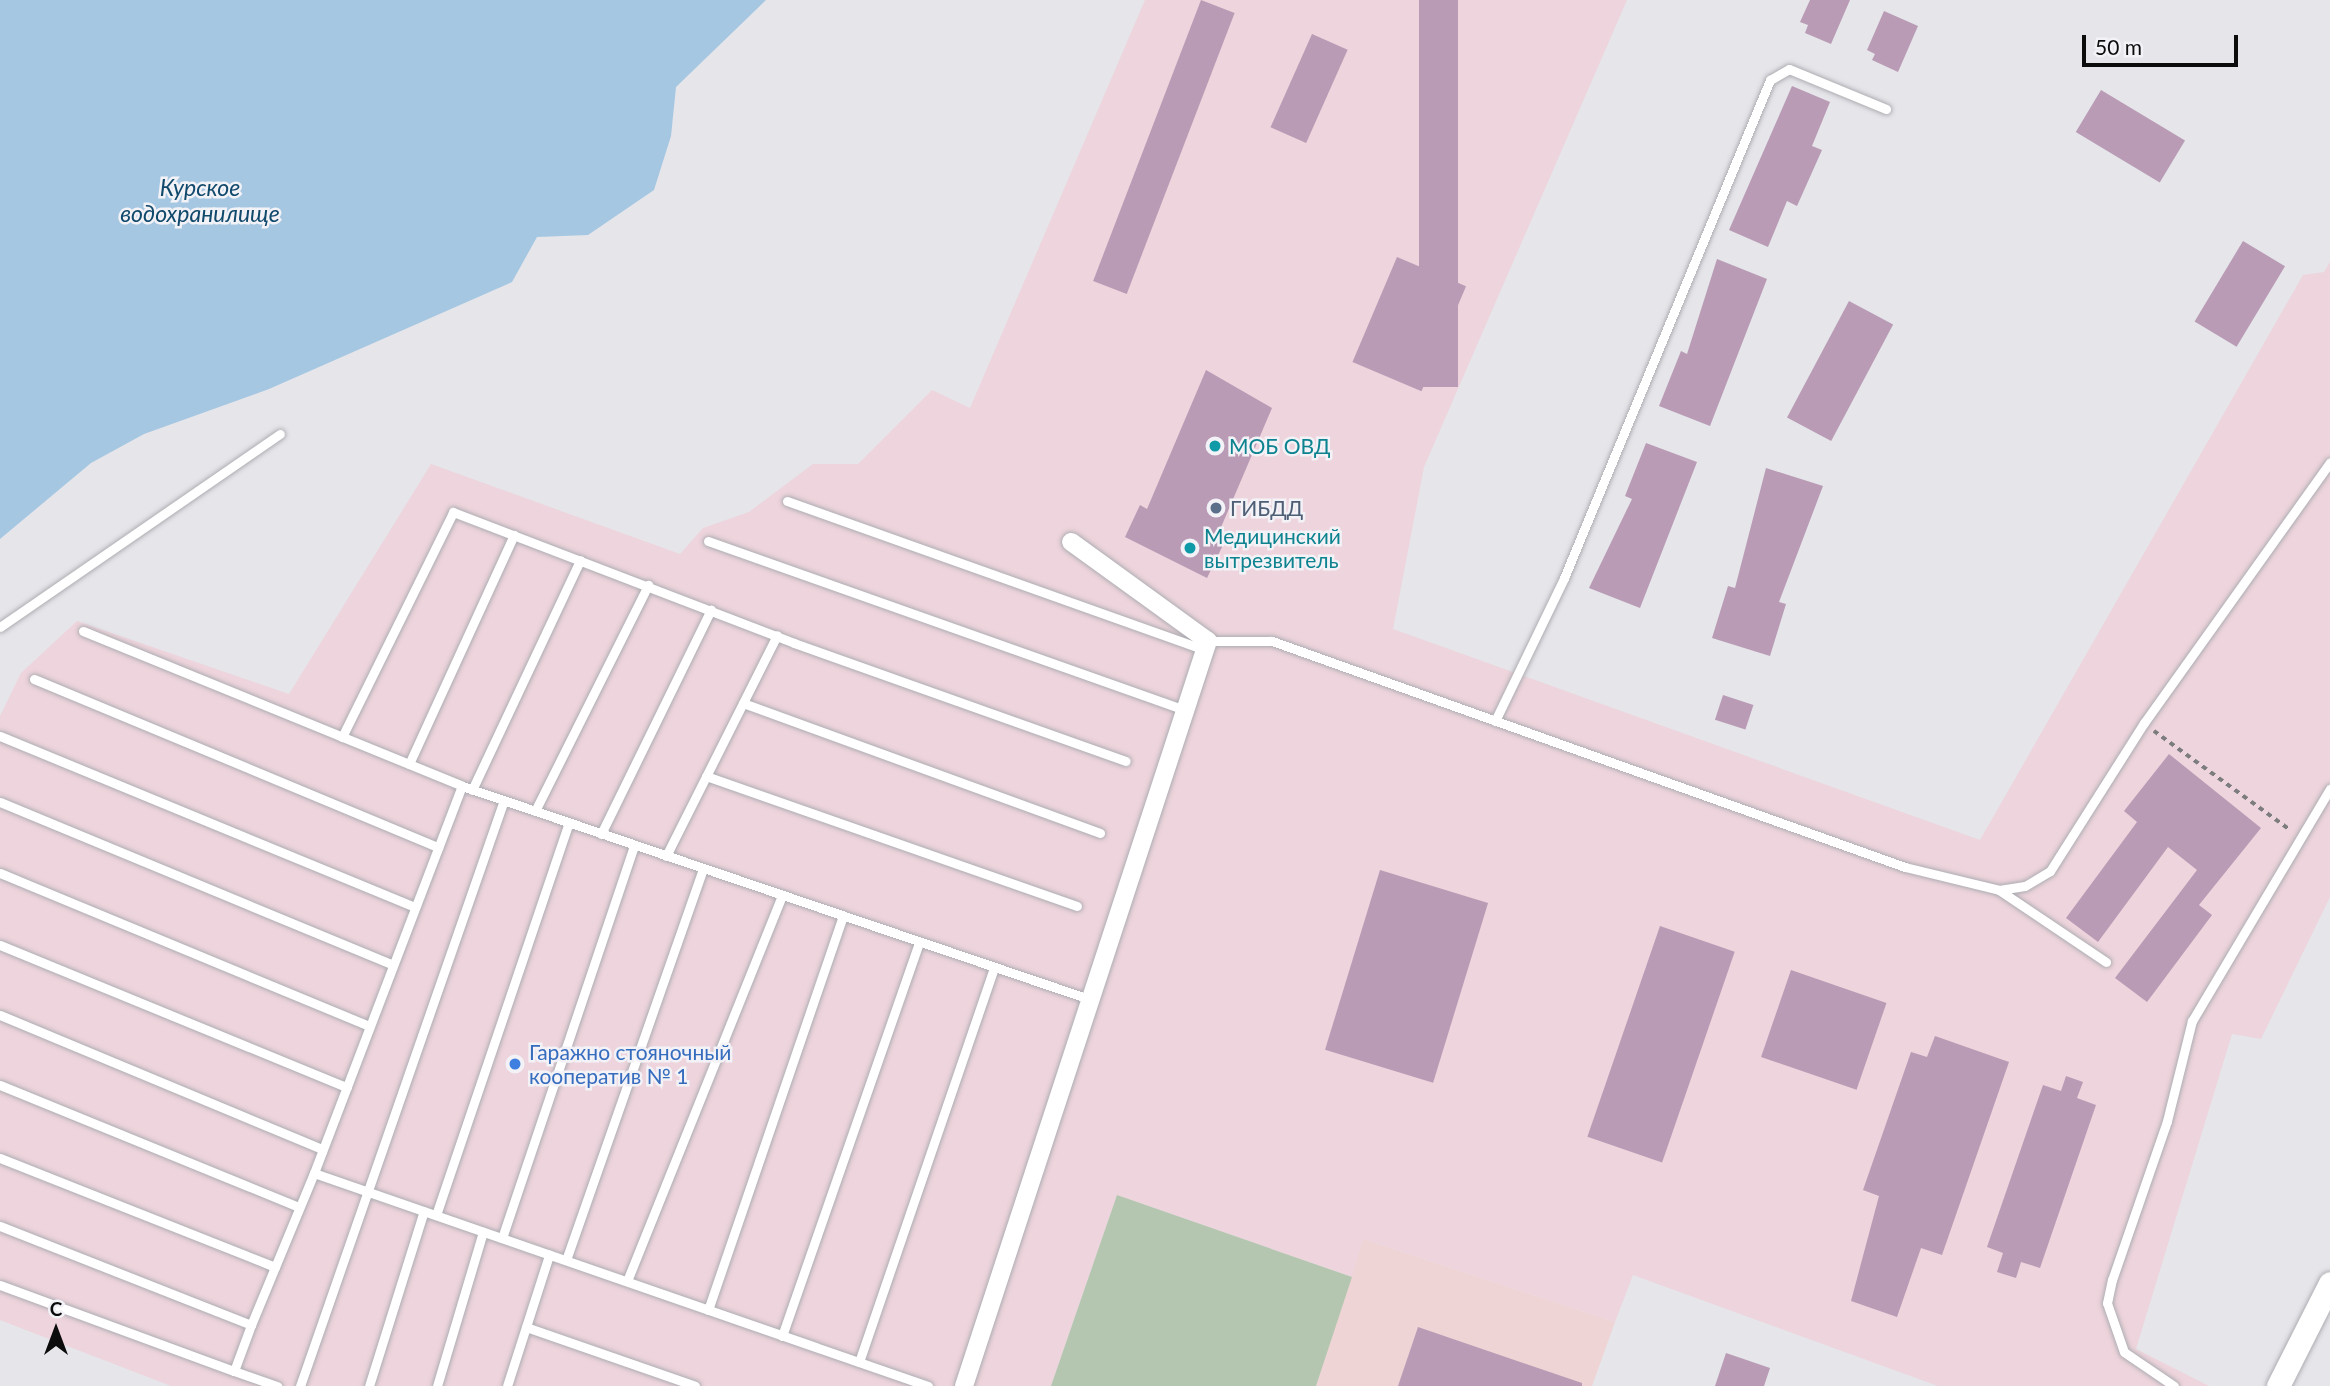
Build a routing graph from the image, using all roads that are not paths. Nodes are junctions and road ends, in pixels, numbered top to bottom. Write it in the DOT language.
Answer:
graph roads {
  1 [pos="1885,109"];
  2 [pos="280,434"];
  3 [pos="2330,462"];
  4 [pos="787,501"];
  5 [pos="514,535"];
  6 [pos="708,541"];
  7 [pos="1071,542"];
  8 [pos="580,560"];
  9 [pos="648,586"];
  10 [pos="711,609"];
  11 [pos="0,627"];
  12 [pos="83,631"];
  13 [pos="777,635"];
  14 [pos="1206,646"];
  15 [pos="34,679"];
  16 [pos="743,703"];
  17 [pos="1185,710"];
  18 [pos="1495,721"];
  19 [pos="0,736"];
  20 [pos="342,737"];
  21 [pos="1126,761"];
  22 [pos="409,764"];
  23 [pos="706,776"];
  24 [pos="462,786"];
  25 [pos="2330,789"];
  26 [pos="472,790"];
  27 [pos="504,800"];
  28 [pos="0,802"];
  29 [pos="535,811"];
  30 [pos="569,823"];
  31 [pos="1100,833"];
  32 [pos="601,834"];
  33 [pos="635,845"];
  34 [pos="438,848"];
  35 [pos="666,856"];
  36 [pos="703,868"];
  37 [pos="0,873"];
  38 [pos="1999,890"];
  39 [pos="782,895"];
  40 [pos="1077,906"];
  41 [pos="415,907"];
  42 [pos="843,916"];
  43 [pos="919,942"];
  44 [pos="0,945"];
  45 [pos="2106,962"];
  46 [pos="393,965"];
  47 [pos="994,967"];
  48 [pos="1088,999"];
  49 [pos="0,1015"];
  50 [pos="370,1026"];
  51 [pos="0,1085"];
  52 [pos="347,1087"];
  53 [pos="322,1149"];
  54 [pos="0,1158"];
  55 [pos="314,1172"];
  56 [pos="368,1192"];
  57 [pos="299,1207"];
  58 [pos="424,1211"];
  59 [pos="436,1215"];
  60 [pos="0,1226"];
  61 [pos="483,1231"];
  62 [pos="502,1238"];
  63 [pos="549,1255"];
  64 [pos="566,1261"];
  65 [pos="275,1267"];
  66 [pos="626,1282"];
  67 [pos="2330,1283"];
  68 [pos="0,1285"];
  69 [pos="708,1310"];
  70 [pos="251,1325"];
  71 [pos="526,1327"];
  72 [pos="782,1336"];
  73 [pos="859,1362"];
  74 [pos="234,1371"];
  75 [pos="277,1386"];
  76 [pos="300,1386"];
  77 [pos="369,1386"];
  78 [pos="437,1386"];
  79 [pos="507,1386"];
  80 [pos="695,1386"];
  81 [pos="928,1386"];
  82 [pos="964,1386"];
  83 [pos="2174,1386"];
  84 [pos="2278,1386"];
  1 -- 18 [label="lane"];
  2 -- 11 [label="lane"];
  3 -- 38 [label="lane"];
  4 -- 14 [label="lane"];
  5 -- 8 [label="lane"];
  5 -- 20 [label="lane"];
  5 -- 22 [label="lane"];
  6 -- 17 [label="lane"];
  7 -- 14 [label="street"];
  8 -- 9 [label="lane"];
  8 -- 26 [label="lane"];
  9 -- 10 [label="lane"];
  9 -- 29 [label="lane"];
  10 -- 13 [label="lane"];
  10 -- 32 [label="lane"];
  12 -- 20 [label="lane"];
  13 -- 16 [label="lane"];
  13 -- 21 [label="lane"];
  14 -- 17 [label="street"];
  14 -- 18 [label="lane"];
  15 -- 34 [label="lane"];
  16 -- 23 [label="lane"];
  16 -- 31 [label="lane"];
  17 -- 48 [label="street"];
  18 -- 38 [label="lane"];
  19 -- 41 [label="lane"];
  20 -- 22 [label="lane"];
  22 -- 24 [label="lane"];
  23 -- 35 [label="lane"];
  23 -- 40 [label="lane"];
  24 -- 26 [label="lane"];
  24 -- 34 [label="lane"];
  25 -- 83 [label="lane"];
  26 -- 27 [label="lane"];
  27 -- 29 [label="lane"];
  27 -- 56 [label="lane"];
  28 -- 46 [label="lane"];
  29 -- 30 [label="lane"];
  30 -- 32 [label="lane"];
  30 -- 59 [label="lane"];
  32 -- 33 [label="lane"];
  33 -- 35 [label="lane"];
  33 -- 62 [label="lane"];
  34 -- 41 [label="lane"];
  35 -- 36 [label="lane"];
  36 -- 39 [label="lane"];
  36 -- 64 [label="lane"];
  37 -- 50 [label="lane"];
  38 -- 45 [label="lane"];
  39 -- 42 [label="lane"];
  39 -- 66 [label="lane"];
  41 -- 46 [label="lane"];
  42 -- 43 [label="lane"];
  42 -- 69 [label="lane"];
  43 -- 47 [label="lane"];
  43 -- 72 [label="lane"];
  44 -- 52 [label="lane"];
  46 -- 50 [label="lane"];
  47 -- 48 [label="lane"];
  47 -- 73 [label="lane"];
  48 -- 82 [label="street"];
  49 -- 53 [label="lane"];
  50 -- 52 [label="lane"];
  51 -- 57 [label="lane"];
  52 -- 53 [label="lane"];
  53 -- 55 [label="lane"];
  54 -- 65 [label="lane"];
  55 -- 56 [label="lane"];
  55 -- 57 [label="lane"];
  56 -- 58 [label="lane"];
  56 -- 76 [label="lane"];
  57 -- 65 [label="lane"];
  58 -- 59 [label="lane"];
  58 -- 77 [label="lane"];
  59 -- 61 [label="lane"];
  60 -- 70 [label="lane"];
  61 -- 62 [label="lane"];
  61 -- 78 [label="lane"];
  62 -- 63 [label="lane"];
  63 -- 64 [label="lane"];
  63 -- 71 [label="lane"];
  64 -- 66 [label="lane"];
  65 -- 70 [label="lane"];
  66 -- 69 [label="lane"];
  67 -- 84 [label="street"];
  68 -- 74 [label="lane"];
  69 -- 72 [label="lane"];
  70 -- 74 [label="lane"];
  71 -- 79 [label="lane"];
  71 -- 80 [label="lane"];
  72 -- 73 [label="lane"];
  73 -- 81 [label="lane"];
  74 -- 75 [label="lane"];
}
